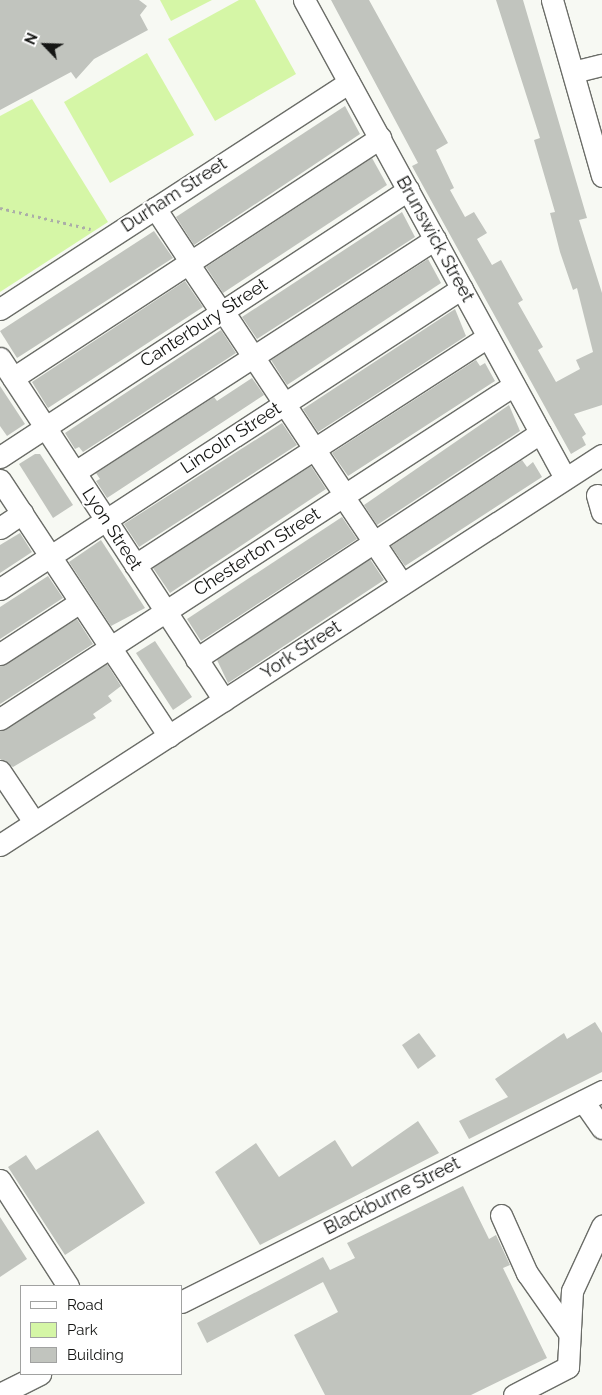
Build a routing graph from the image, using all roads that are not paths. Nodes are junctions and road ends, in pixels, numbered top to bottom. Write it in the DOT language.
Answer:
graph roads {
  1 [pos="304,0"];
  2 [pos="552,0"];
  3 [pos="602,64"];
  4 [pos="573,72"];
  5 [pos="349,82"];
  6 [pos="380,138"];
  7 [pos="602,176"];
  8 [pos="408,190"];
  9 [pos="155,208"];
  10 [pos="435,239"];
  11 [pos="189,262"];
  12 [pos="462,288"];
  13 [pos="0,309"];
  14 [pos="222,312"];
  15 [pos="488,337"];
  16 [pos="254,357"];
  17 [pos="0,358"];
  18 [pos="13,378"];
  19 [pos="514,385"];
  20 [pos="284,403"];
  21 [pos="45,427"];
  22 [pos="540,433"];
  23 [pos="314,450"];
  24 [pos="602,455"];
  25 [pos="0,456"];
  26 [pos="75,472"];
  27 [pos="565,478"];
  28 [pos="0,480"];
  29 [pos="344,496"];
  30 [pos="22,513"];
  31 [pos="106,520"];
  32 [pos="0,528"];
  33 [pos="374,542"];
  34 [pos="50,556"];
  35 [pos="135,565"];
  36 [pos="402,584"];
  37 [pos="0,589"];
  38 [pos="80,602"];
  39 [pos="166,611"];
  40 [pos="110,647"];
  41 [pos="0,654"];
  42 [pos="196,659"];
  43 [pos="224,700"];
  44 [pos="0,719"];
  45 [pos="169,736"];
  46 [pos="0,770"];
  47 [pos="34,822"];
  48 [pos="0,845"];
  49 [pos="602,1091"];
  50 [pos="583,1101"];
  51 [pos="602,1128"];
  52 [pos="0,1180"];
  53 [pos="501,1215"];
  54 [pos="602,1226"];
  55 [pos="67,1285"];
  56 [pos="182,1302"];
  57 [pos="569,1333"];
  58 [pos="38,1375"];
  59 [pos="0,1394"];
  60 [pos="514,1395"];
  1 -- 5 [label="street, Brunswick Street"];
  2 -- 4 [label="street"];
  3 -- 4 [label="street"];
  4 -- 7 [label="street"];
  5 -- 6 [label="street, Brunswick Street"];
  5 -- 9 [label="street, Durham Street"];
  6 -- 8 [label="street, Brunswick Street"];
  6 -- 11 [label="street"];
  8 -- 10 [label="street, Brunswick Street"];
  8 -- 14 [label="street, Canterbury Street"];
  9 -- 11 [label="street"];
  9 -- 13 [label="street, Durham Street"];
  10 -- 12 [label="street, Brunswick Street"];
  10 -- 16 [label="street"];
  11 -- 14 [label="street"];
  11 -- 18 [label="street"];
  12 -- 15 [label="street, Brunswick Street"];
  12 -- 20 [label="street, Lincoln Street"];
  14 -- 16 [label="street"];
  14 -- 21 [label="street, Canterbury Street"];
  15 -- 19 [label="street, Brunswick Street"];
  15 -- 23 [label="street"];
  16 -- 20 [label="street"];
  16 -- 26 [label="street"];
  17 -- 18 [label="street, Lyon Street"];
  18 -- 21 [label="street, Lyon Street"];
  19 -- 22 [label="street, Brunswick Street"];
  19 -- 29 [label="street, Chesterton Street"];
  20 -- 23 [label="street"];
  20 -- 31 [label="street, Lincoln Street"];
  21 -- 25 [label="street, Canterbury Street"];
  21 -- 26 [label="street, Lyon Street"];
  22 -- 27 [label="street, Brunswick Street"];
  22 -- 33 [label="street"];
  23 -- 29 [label="street"];
  23 -- 35 [label="street"];
  24 -- 27 [label="street, York Street"];
  26 -- 31 [label="street, Lyon Street"];
  27 -- 36 [label="street, York Street"];
  28 -- 30 [label="street"];
  29 -- 33 [label="street"];
  29 -- 39 [label="street, Chesterton Street"];
  30 -- 32 [label="street"];
  30 -- 34 [label="street"];
  31 -- 34 [label="street, Lincoln Street"];
  31 -- 35 [label="street, Lyon Street"];
  33 -- 36 [label="street"];
  33 -- 42 [label="street"];
  34 -- 37 [label="street, Lincoln Street"];
  34 -- 38 [label="street"];
  35 -- 39 [label="street, Lyon Street"];
  36 -- 43 [label="street, York Street"];
  38 -- 40 [label="street"];
  38 -- 41 [label="street"];
  39 -- 40 [label="street, Chesterton Street"];
  39 -- 42 [label="street, Lyon Street"];
  40 -- 44 [label="street, Chesterton Street"];
  40 -- 45 [label="street"];
  42 -- 43 [label="street, Lyon Street"];
  43 -- 45 [label="street, York Street"];
  45 -- 47 [label="street, York Street"];
  46 -- 47 [label="street"];
  47 -- 48 [label="street, York Street"];
  49 -- 50 [label="street, Blackburne Street"];
  50 -- 51 [label="street"];
  50 -- 56 [label="street, Blackburne Street"];
  52 -- 55 [label="street"];
  53 -- 57 [label="street"];
  54 -- 57 [label="street"];
  57 -- 60 [label="street"];
  58 -- 59 [label="street"];
}
